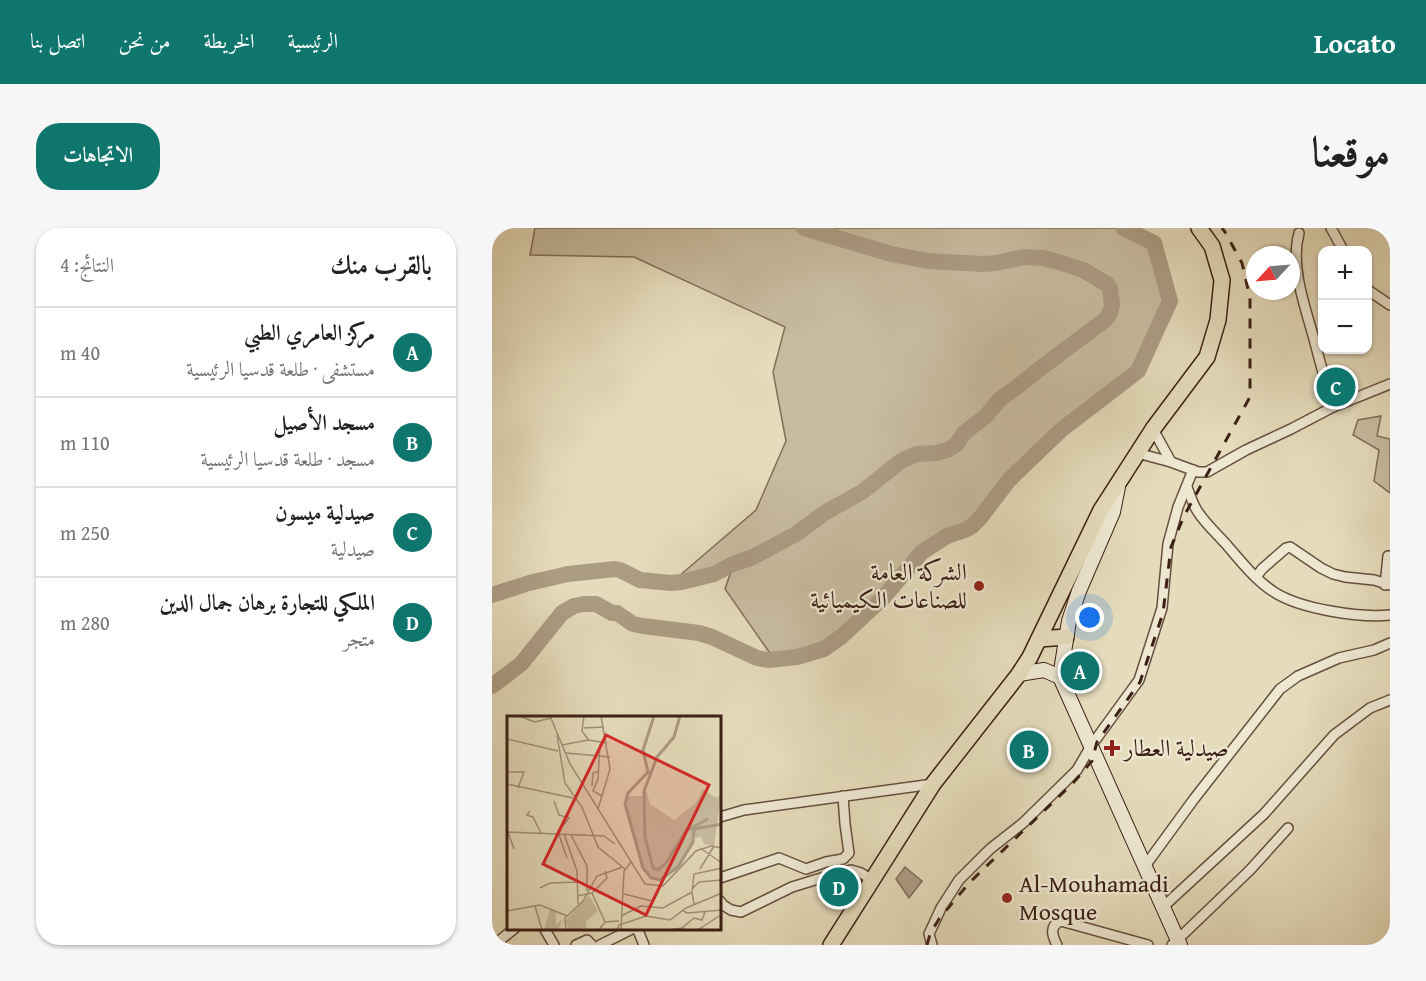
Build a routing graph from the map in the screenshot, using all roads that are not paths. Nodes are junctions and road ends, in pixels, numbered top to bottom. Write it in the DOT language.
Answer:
graph roads {
  1 [pos="1199,228"];
  2 [pos="1331,228"];
  3 [pos="1299,233"];
  4 [pos="1340,246"];
  5 [pos="1372,293"];
  6 [pos="1390,305"];
  7 [pos="1390,384"];
  8 [pos="1333,407"];
  9 [pos="1153,429"];
  10 [pos="1137,453"];
  11 [pos="1170,462"];
  12 [pos="1193,470"];
  13 [pos="1118,483"];
  14 [pos="1187,487"];
  15 [pos="1388,556"];
  16 [pos="1256,577"];
  17 [pos="1388,585"];
  18 [pos="1390,615"];
  19 [pos="1066,637"];
  20 [pos="1038,639"];
  21 [pos="1390,643"];
  22 [pos="1019,674"];
  23 [pos="1060,677"];
  24 [pos="1390,700"];
  25 [pos="1091,746"];
  26 [pos="933,784"];
  27 [pos="843,796"];
  28 [pos="722,816"];
  29 [pos="1288,828"];
  30 [pos="1145,866"];
  31 [pos="722,877"];
  32 [pos="872,880"];
  33 [pos="722,904"];
  34 [pos="1163,907"];
  35 [pos="513,930"];
  36 [pos="545,930"];
  37 [pos="631,930"];
  38 [pos="636,930"];
  39 [pos="1176,943"];
  40 [pos="495,945"];
  41 [pos="554,945"];
  42 [pos="576,945"];
  43 [pos="592,945"];
  44 [pos="600,945"];
  45 [pos="644,945"];
  46 [pos="831,945"];
  47 [pos="932,945"];
  48 [pos="1057,945"];
  49 [pos="1148,945"];
  1 -- 9 [label="main road"];
  2 -- 4 [label="street"];
  3 -- 8 [label="street"];
  5 -- 6 [label="street"];
  7 -- 8 [label="street"];
  8 -- 12 [label="street"];
  9 -- 10 [label="main road"];
  9 -- 11 [label="street"];
  10 -- 11 [label="street"];
  10 -- 13 [label="main road"];
  11 -- 12 [label="street"];
  12 -- 14 [label="street"];
  13 -- 19 [label="main road"];
  13 -- 20 [label="main road"];
  14 -- 16 [label="street"];
  14 -- 25 [label="street"];
  15 -- 17 [label="street"];
  16 -- 17 [label="street"];
  16 -- 18 [label="street"];
  19 -- 20 [label="main road"];
  19 -- 23 [label="main road"];
  20 -- 22 [label="main road"];
  21 -- 30 [label="street"];
  22 -- 23 [label="main road"];
  22 -- 26 [label="main road"];
  23 -- 25 [label="main road"];
  24 -- 34 [label="street"];
  25 -- 30 [label="main road"];
  25 -- 47 [label="street"];
  26 -- 27 [label="street"];
  26 -- 32 [label="main road"];
  27 -- 28 [label="street"];
  27 -- 31 [label="street"];
  29 -- 39 [label="street"];
  30 -- 34 [label="main road"];
  32 -- 33 [label="street"];
  32 -- 46 [label="main road"];
  34 -- 39 [label="main road"];
  35 -- 40 [label="street"];
  36 -- 41 [label="street"];
  37 -- 44 [label="street"];
  38 -- 45 [label="street"];
  42 -- 43 [label="street"];
  48 -- 49 [label="street"];
}
